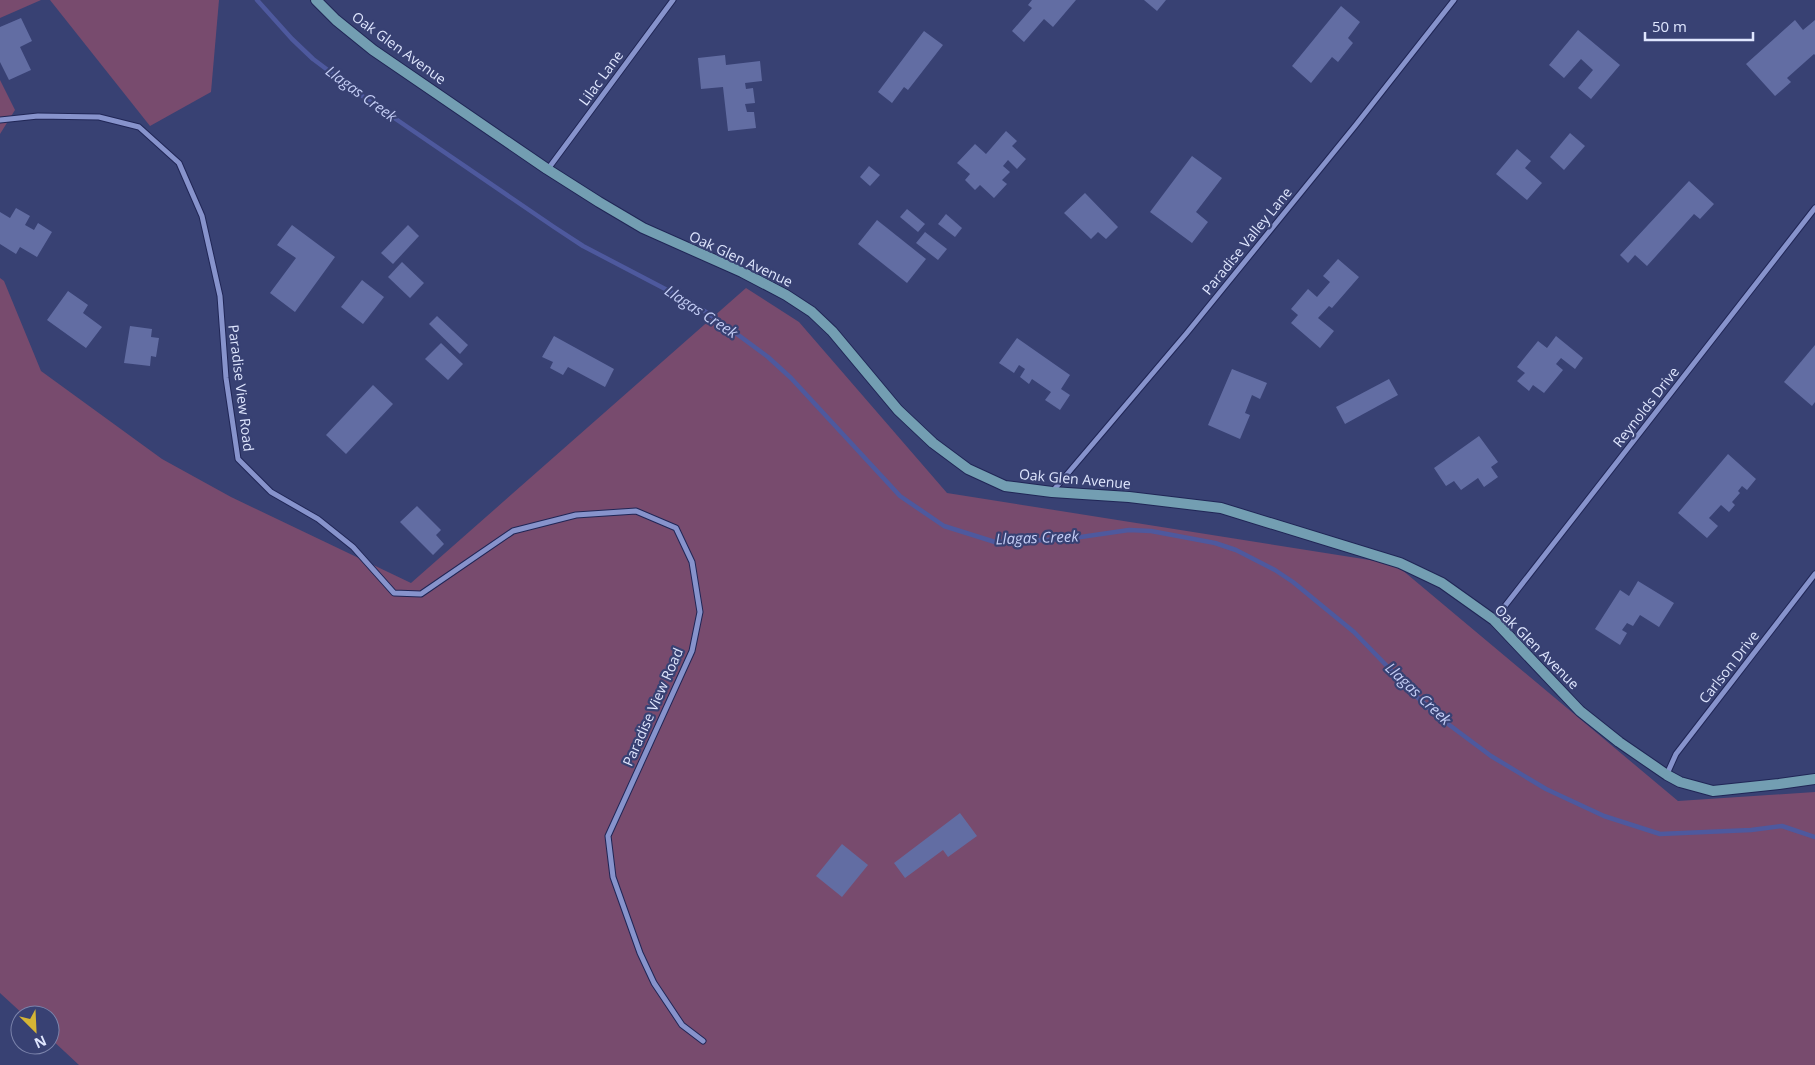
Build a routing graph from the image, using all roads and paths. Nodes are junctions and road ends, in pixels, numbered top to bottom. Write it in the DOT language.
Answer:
graph roads {
  1 [pos="316,0"];
  2 [pos="673,0"];
  3 [pos="1452,1"];
  4 [pos="0,120"];
  5 [pos="547,169"];
  6 [pos="1815,208"];
  7 [pos="1052,492"];
  8 [pos="1815,574"];
  9 [pos="1494,620"];
  10 [pos="1667,775"];
  11 [pos="1815,779"];
  12 [pos="703,1041"];
  1 -- 5 [label="street, Oak Glen Avenue"];
  2 -- 5 [label="street, Lilac Lane"];
  3 -- 7 [label="street, Paradise Valley Lane"];
  4 -- 12 [label="street, Paradise View Road"];
  5 -- 7 [label="street, Oak Glen Avenue"];
  6 -- 9 [label="street, Reynolds Drive"];
  7 -- 9 [label="street, Oak Glen Avenue"];
  8 -- 10 [label="street, Carlson Drive"];
  9 -- 10 [label="street, Oak Glen Avenue"];
  10 -- 11 [label="street, Oak Glen Avenue"];
}
